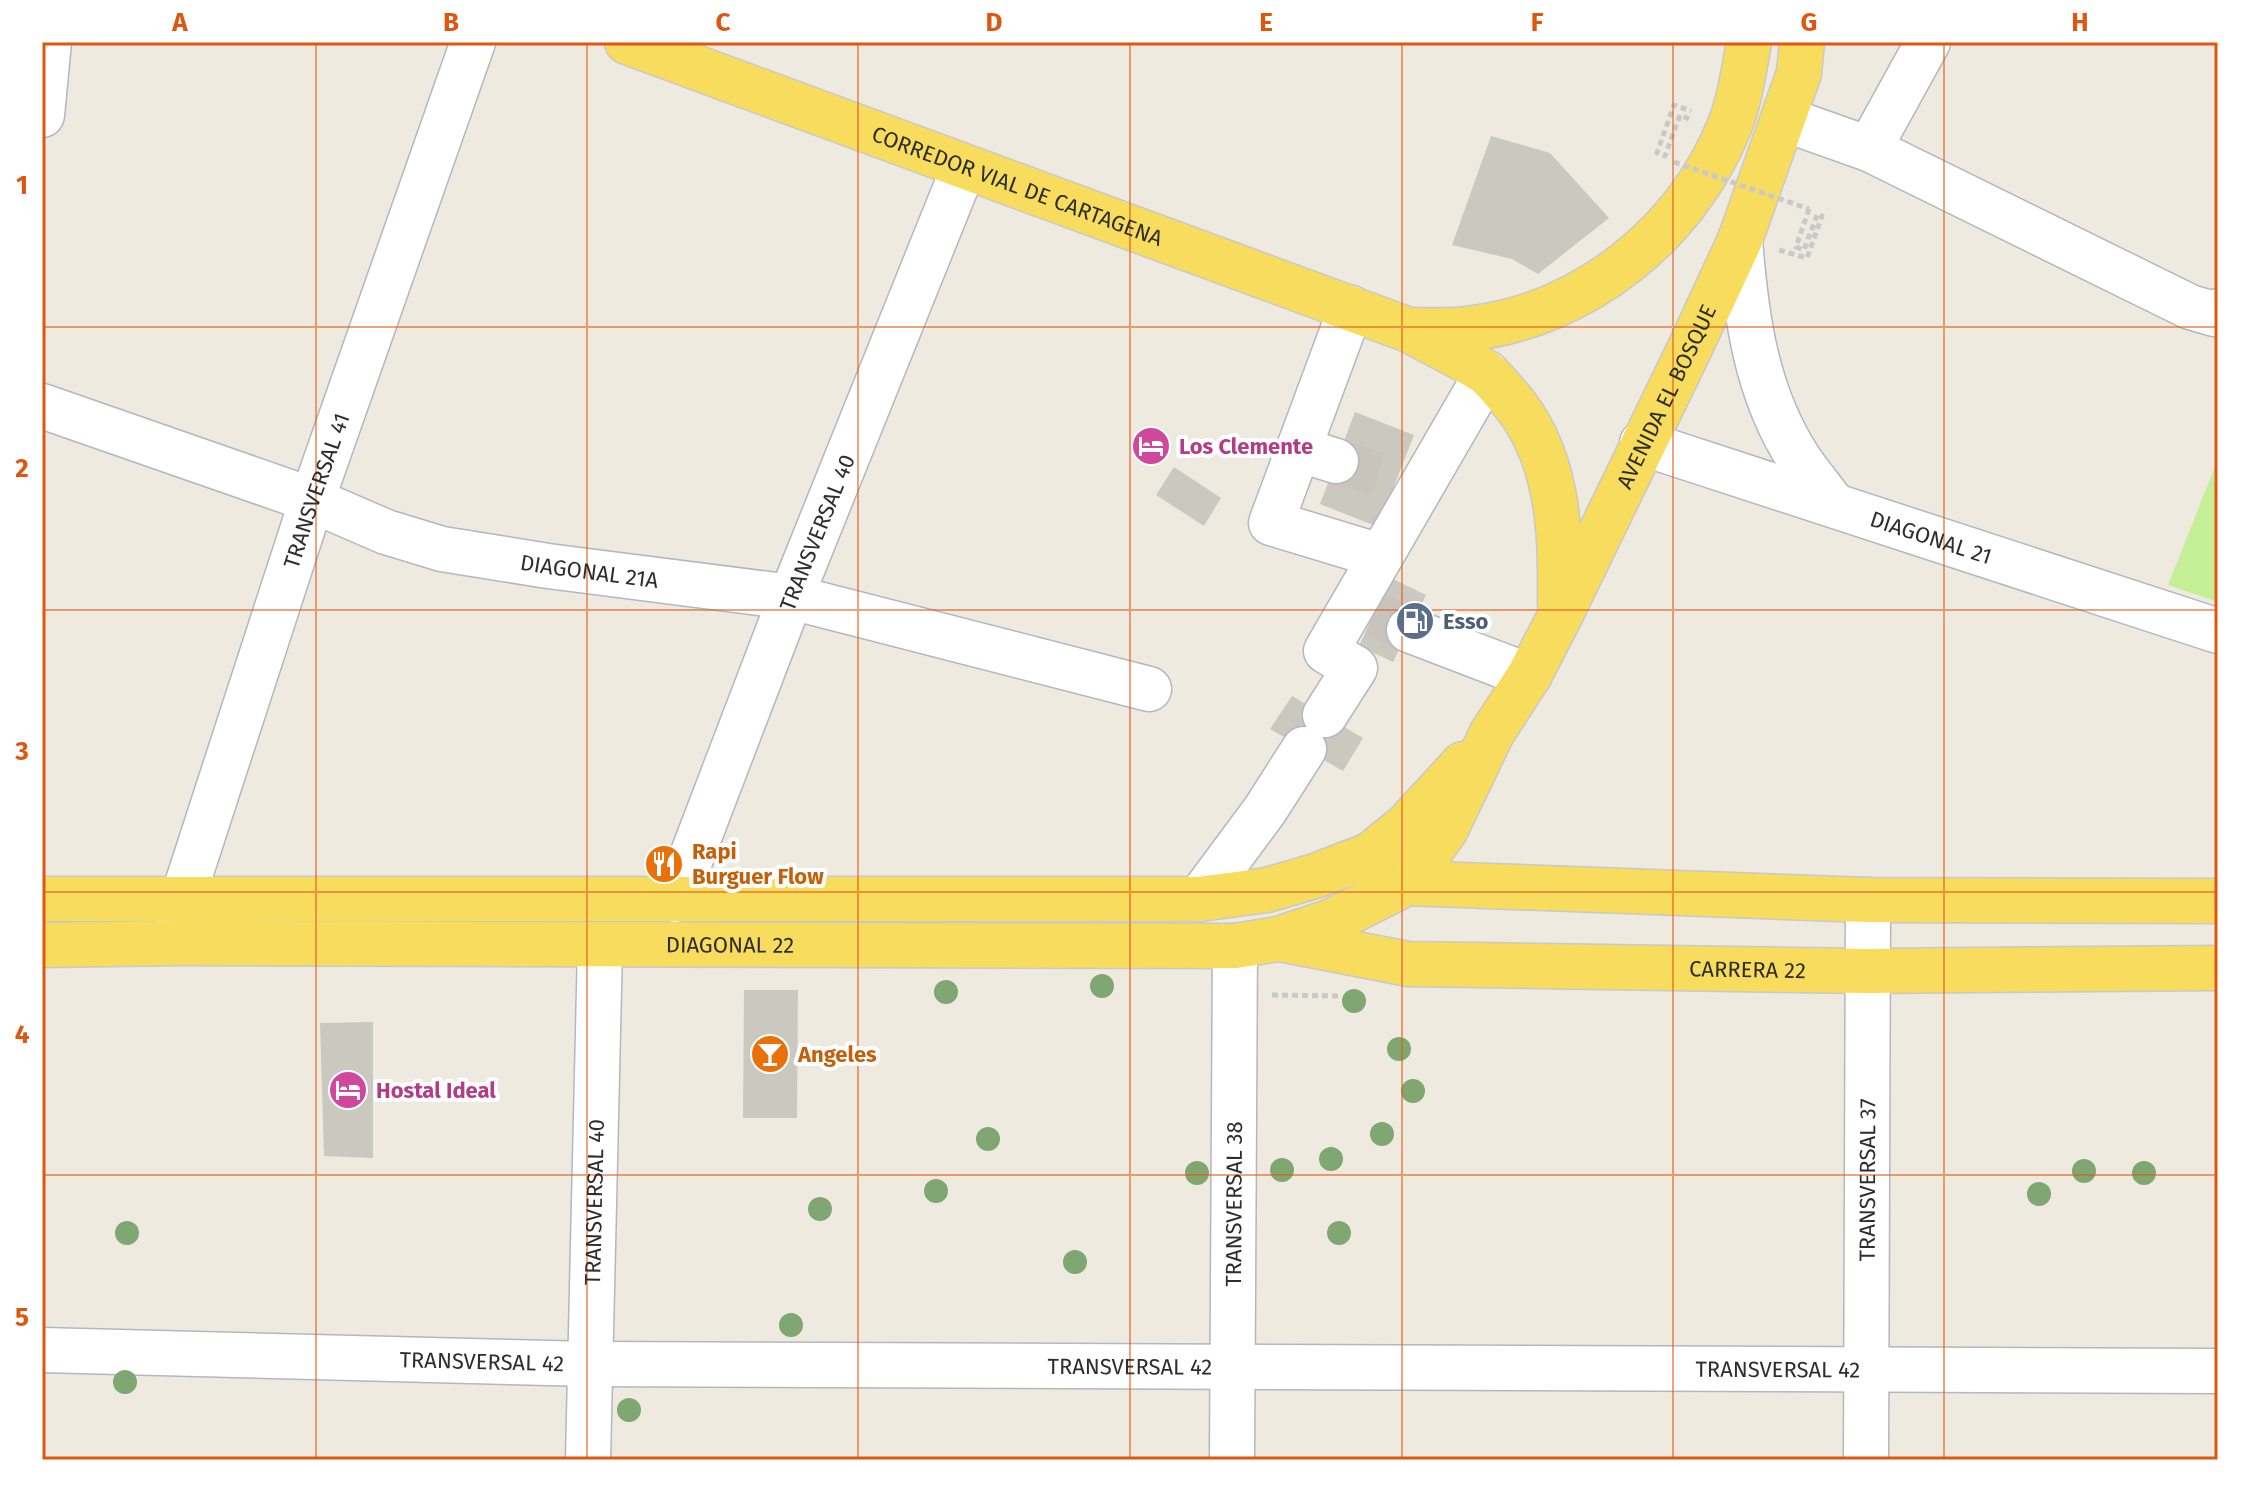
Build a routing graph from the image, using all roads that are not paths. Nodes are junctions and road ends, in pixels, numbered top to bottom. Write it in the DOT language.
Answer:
graph roads {
  1 [pos="49,42"];
  2 [pos="473,42"];
  3 [pos="627,42"];
  4 [pos="1749,42"];
  5 [pos="1802,42"];
  6 [pos="1928,42"];
  7 [pos="42,115"];
  8 [pos="1784,119"];
  9 [pos="1869,149"];
  10 [pos="964,167"];
  11 [pos="1740,240"];
  12 [pos="1351,308"];
  13 [pos="2216,312"];
  14 [pos="1409,330"];
  15 [pos="1487,373"];
  16 [pos="42,406"];
  17 [pos="1642,443"];
  18 [pos="312,500"];
  19 [pos="1832,503"];
  20 [pos="1380,556"];
  21 [pos="791,597"];
  22 [pos="1378,616"];
  23 [pos="1560,616"];
  24 [pos="2218,631"];
  25 [pos="1529,676"];
  26 [pos="1149,689"];
  27 [pos="1492,733"];
  28 [pos="1407,883"];
  29 [pos="42,899"];
  30 [pos="1199,899"];
  31 [pos="182,900"];
  32 [pos="675,900"];
  33 [pos="856,900"];
  34 [pos="1868,900"];
  35 [pos="2218,901"];
  36 [pos="1278,939"];
  37 [pos="178,943"];
  38 [pos="42,945"];
  39 [pos="600,946"];
  40 [pos="858,946"];
  41 [pos="1235,946"];
  42 [pos="2218,968"];
  43 [pos="1868,971"];
  44 [pos="42,1350"];
  45 [pos="590,1364"];
  46 [pos="1234,1366"];
  47 [pos="1867,1369"];
  48 [pos="2218,1371"];
  49 [pos="588,1460"];
  50 [pos="1232,1460"];
  51 [pos="1866,1460"];
  1 -- 7 [label="street"];
  2 -- 18 [label="street, TRANSVERSAL 41"];
  3 -- 10 [label="main road, CORREDOR VIAL DE CARTAGENA"];
  4 -- 14 [label="main road"];
  5 -- 8 [label="main road, AVENIDA EL BOSQUE"];
  6 -- 9 [label="street"];
  8 -- 9 [label="street"];
  8 -- 11 [label="main road, AVENIDA EL BOSQUE"];
  9 -- 13 [label="street"];
  10 -- 12 [label="main road, CORREDOR VIAL DE CARTAGENA"];
  10 -- 21 [label="street, TRANSVERSAL 40"];
  11 -- 17 [label="main road, AVENIDA EL BOSQUE"];
  11 -- 19 [label="street"];
  12 -- 14 [label="main road, CORREDOR VIAL DE CARTAGENA"];
  12 -- 20 [label="street"];
  14 -- 15 [label="main road"];
  15 -- 20 [label="street"];
  15 -- 23 [label="main road"];
  16 -- 18 [label="street, DIAGONAL 21A"];
  17 -- 19 [label="street, DIAGONAL 21"];
  17 -- 23 [label="main road, AVENIDA EL BOSQUE"];
  18 -- 21 [label="street, DIAGONAL 21A"];
  18 -- 31 [label="street, TRANSVERSAL 41"];
  19 -- 24 [label="street, DIAGONAL 21"];
  20 -- 22 [label="street"];
  21 -- 26 [label="street, DIAGONAL 21A"];
  21 -- 32 [label="street, TRANSVERSAL 40"];
  22 -- 25 [label="street"];
  22 -- 30 [label="street"];
  23 -- 25 [label="main road, AVENIDA EL BOSQUE"];
  25 -- 27 [label="main road, AVENIDA EL BOSQUE"];
  27 -- 28 [label="main road, AVENIDA EL BOSQUE"];
  27 -- 30 [label="main road, AVENIDA EL BOSQUE"];
  28 -- 34 [label="main road"];
  28 -- 36 [label="main road, DIAGONAL 22"];
  29 -- 31 [label="main road, DIAGONAL 22"];
  30 -- 33 [label="main road, DIAGONAL 22"];
  31 -- 32 [label="main road, DIAGONAL 22"];
  31 -- 37 [label="street, TRANSVERSAL 41"];
  32 -- 33 [label="main road, DIAGONAL 22"];
  33 -- 40 [label="main road"];
  34 -- 35 [label="main road"];
  34 -- 43 [label="street, TRANSVERSAL 37"];
  36 -- 41 [label="main road, DIAGONAL 22"];
  36 -- 43 [label="main road, CARRERA 22"];
  37 -- 38 [label="main road, DIAGONAL 22"];
  37 -- 39 [label="main road, DIAGONAL 22"];
  39 -- 40 [label="main road, DIAGONAL 22"];
  39 -- 45 [label="street, TRANSVERSAL 40"];
  40 -- 41 [label="main road, DIAGONAL 22"];
  41 -- 46 [label="street, TRANSVERSAL 38"];
  42 -- 43 [label="main road, CARRERA 22"];
  43 -- 47 [label="street, TRANSVERSAL 37"];
  44 -- 45 [label="street, TRANSVERSAL 42"];
  45 -- 46 [label="street, TRANSVERSAL 42"];
  45 -- 49 [label="street, TRANSVERSAL 40"];
  46 -- 47 [label="street, TRANSVERSAL 42"];
  46 -- 50 [label="street, TRANSVERSAL 38"];
  47 -- 48 [label="street, TRANSVERSAL 42"];
  47 -- 51 [label="street, TRANSVERSAL 37"];
}
